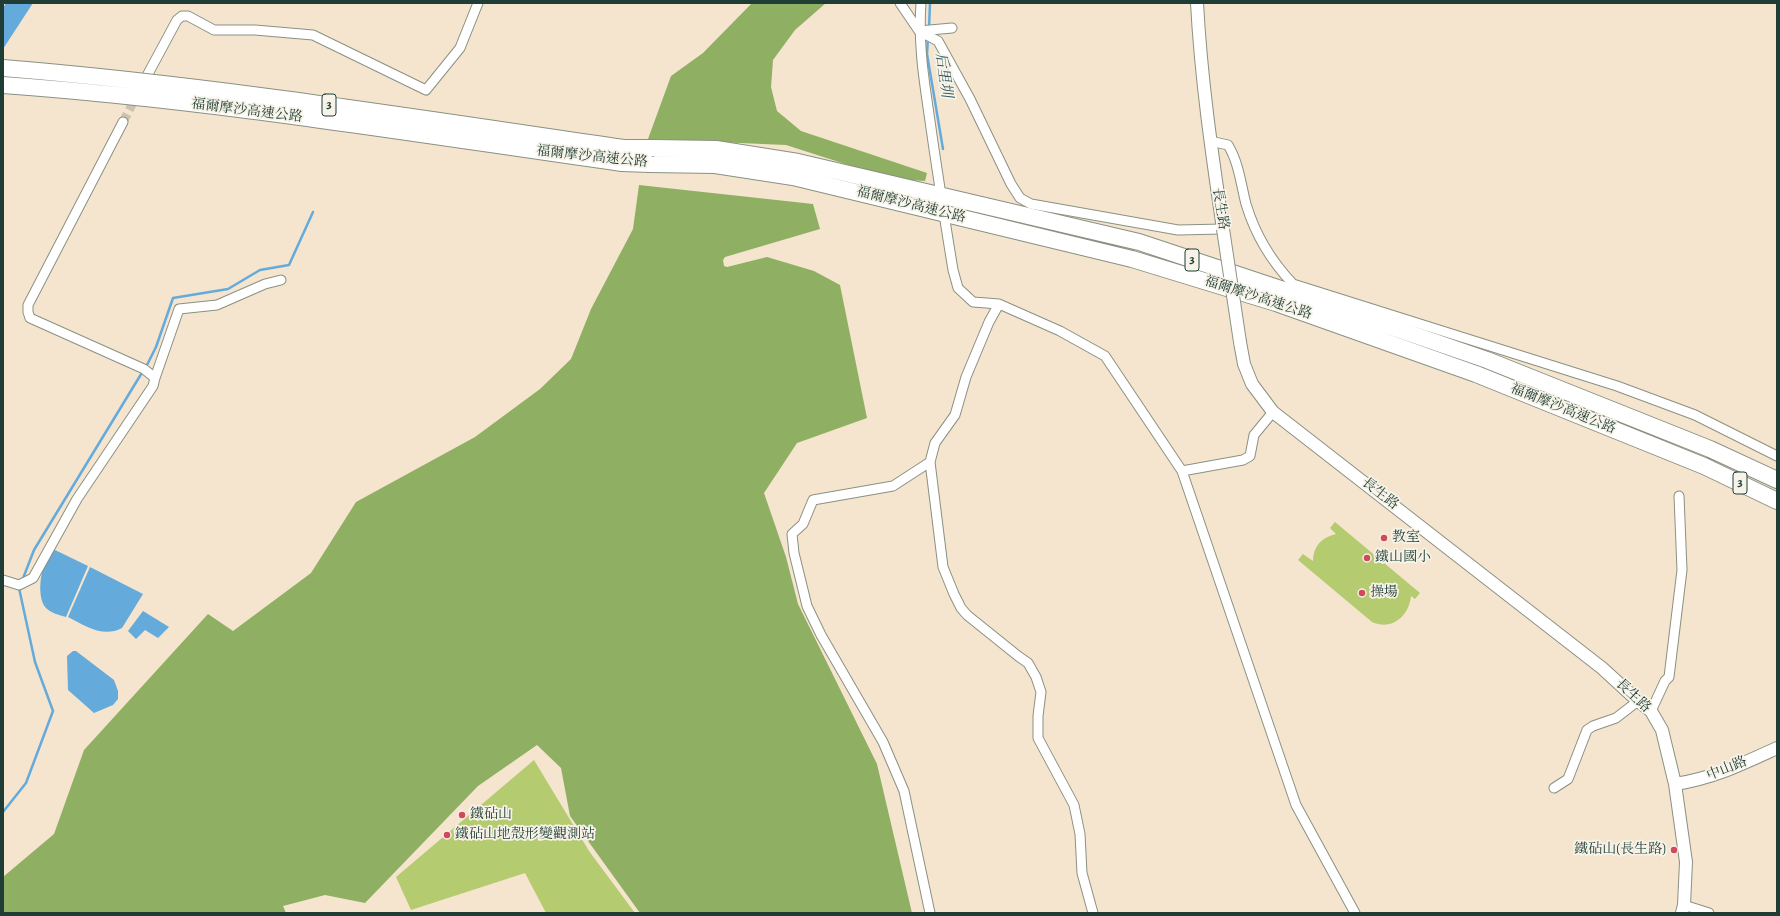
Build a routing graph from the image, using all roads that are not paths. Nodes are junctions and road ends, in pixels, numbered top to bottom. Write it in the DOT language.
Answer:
graph roads {
  1 [pos="478,3"];
  2 [pos="900,3"];
  3 [pos="921,3"];
  4 [pos="1197,3"];
  5 [pos="952,28"];
  6 [pos="919,31"];
  7 [pos="3,68"];
  8 [pos="3,85"];
  9 [pos="142,85"];
  10 [pos="123,122"];
  11 [pos="1210,141"];
  12 [pos="1223,229"];
  13 [pos="281,280"];
  14 [pos="999,304"];
  15 [pos="155,378"];
  16 [pos="1273,412"];
  17 [pos="1777,456"];
  18 [pos="930,462"];
  19 [pos="1182,471"];
  20 [pos="1777,480"];
  21 [pos="1679,496"];
  22 [pos="1777,500"];
  23 [pos="3,580"];
  24 [pos="1638,701"];
  25 [pos="1651,711"];
  26 [pos="1777,748"];
  27 [pos="1676,784"];
  28 [pos="1554,788"];
  29 [pos="1683,909"];
  30 [pos="930,913"];
  31 [pos="1093,913"];
  32 [pos="1355,913"];
  33 [pos="1709,913"];
  1 -- 9 [label="street"];
  2 -- 6 [label="street"];
  3 -- 6 [label="street"];
  4 -- 11 [label="street, 長生路"];
  5 -- 6 [label="street"];
  6 -- 12 [label="street"];
  6 -- 14 [label="street"];
  7 -- 20 [label="highway, 福爾摩沙高速公路 / 3, bridge"];
  8 -- 22 [label="highway, 福爾摩沙高速公路 / 3, bridge"];
  10 -- 15 [label="street"];
  11 -- 12 [label="street, 長生路"];
  11 -- 17 [label="street"];
  12 -- 16 [label="street, 長生路, bridge"];
  13 -- 15 [label="street"];
  14 -- 18 [label="street"];
  14 -- 19 [label="street"];
  15 -- 23 [label="street"];
  16 -- 19 [label="street"];
  16 -- 24 [label="street, 長生路"];
  18 -- 30 [label="street"];
  18 -- 31 [label="street"];
  19 -- 32 [label="street"];
  21 -- 25 [label="street"];
  24 -- 25 [label="street, 長生路"];
  24 -- 28 [label="street"];
  25 -- 27 [label="street, 長生路"];
  26 -- 27 [label="street, 中山路"];
  27 -- 29 [label="street, 長生路"];
  29 -- 33 [label="street"];
}
